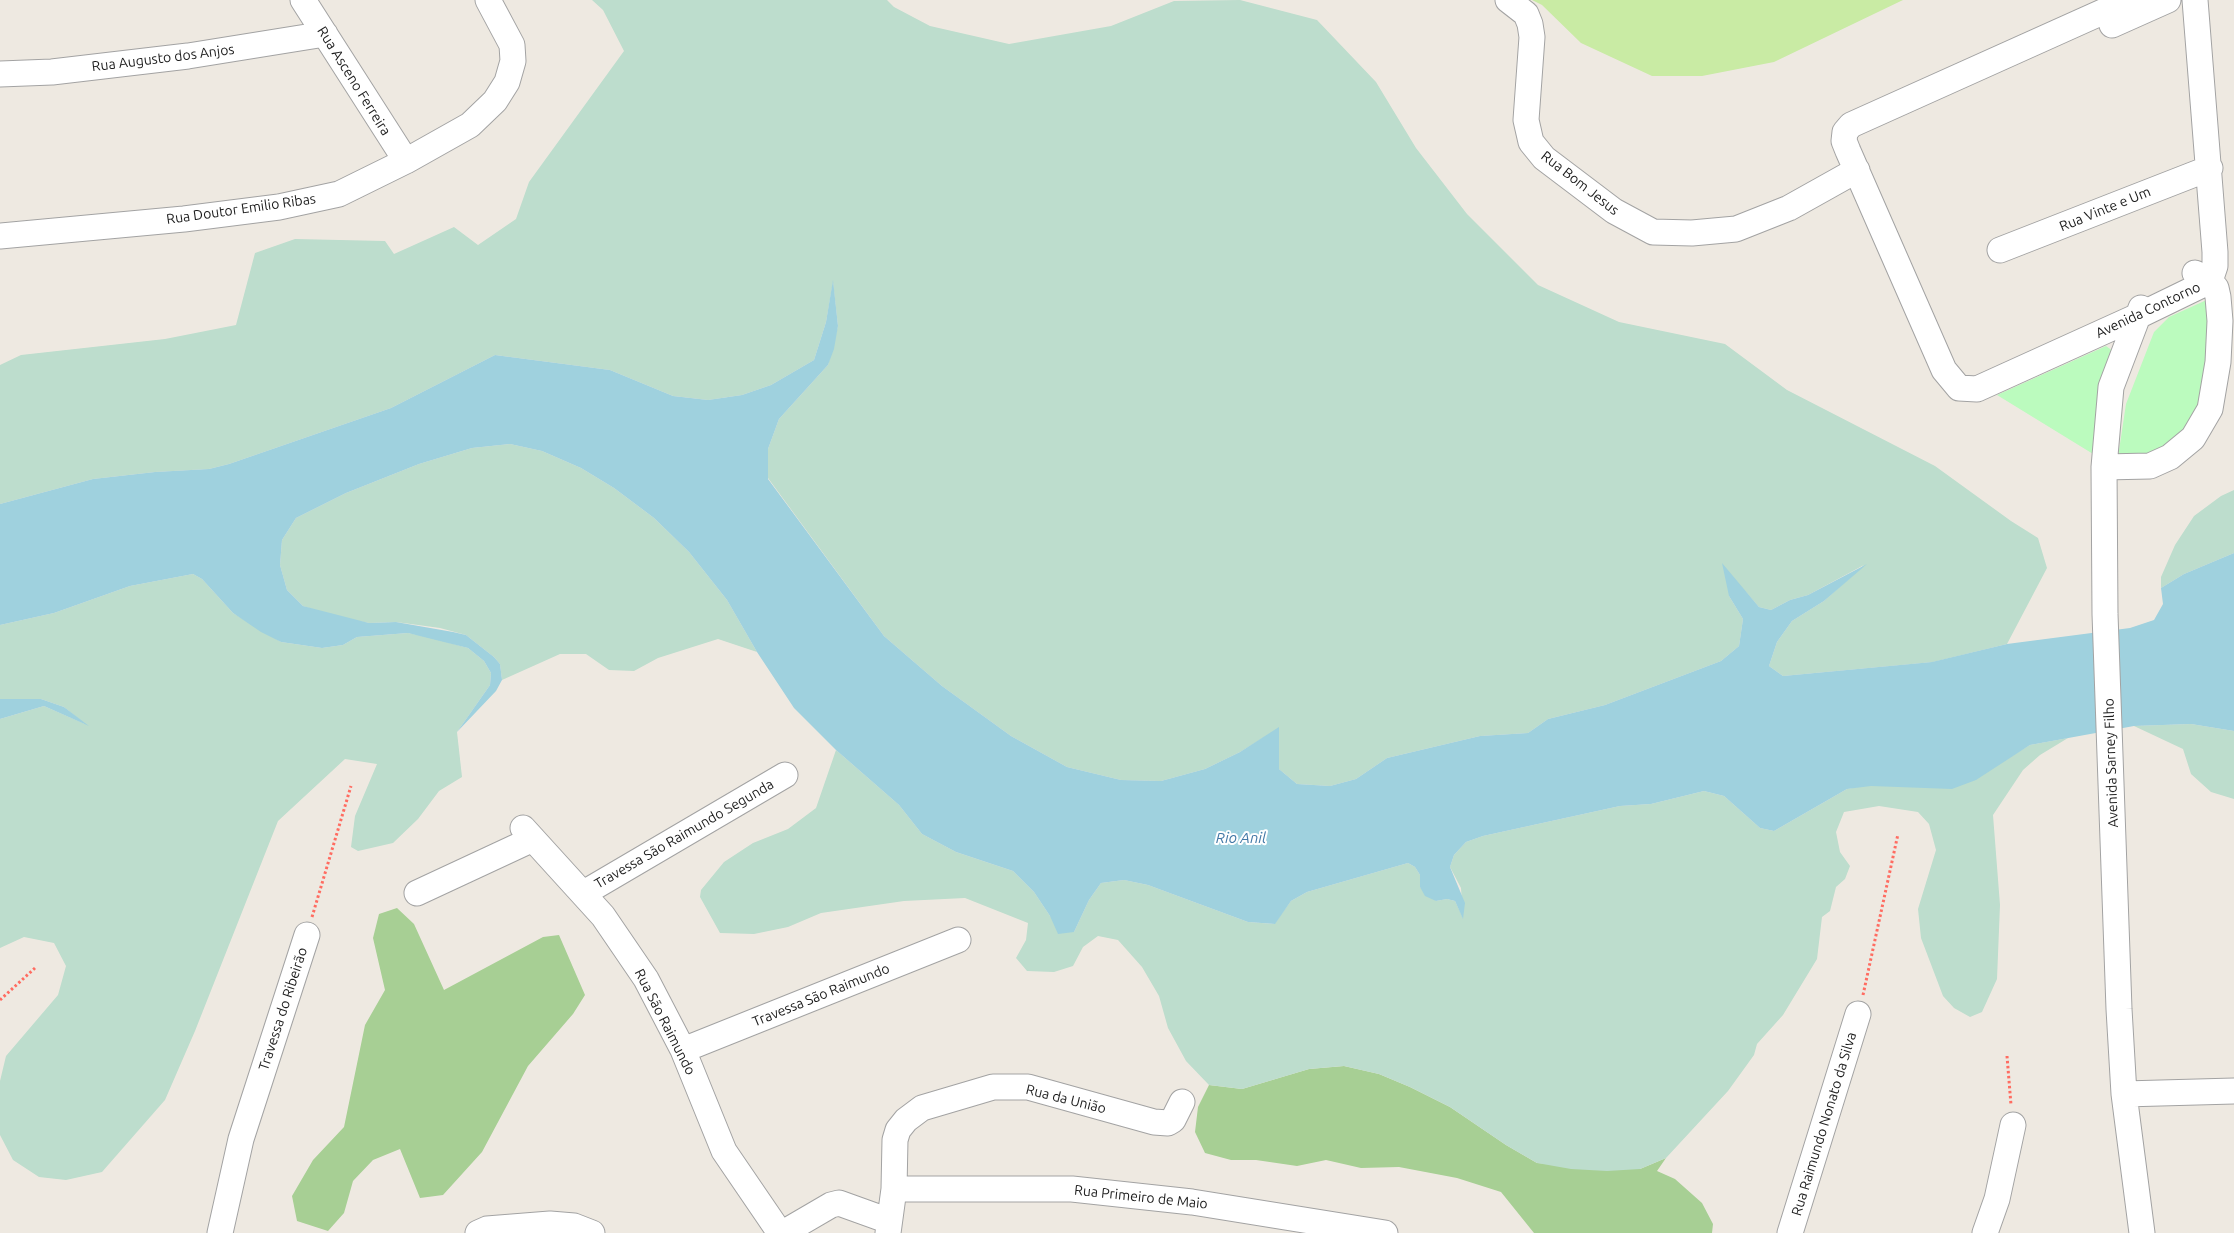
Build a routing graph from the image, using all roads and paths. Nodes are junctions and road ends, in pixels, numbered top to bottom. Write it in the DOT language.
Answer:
graph roads {
  1 [pos="303,0"];
  2 [pos="488,0"];
  3 [pos="1508,0"];
  4 [pos="2129,0"];
  5 [pos="2168,0"];
  6 [pos="2182,0"];
  7 [pos="2195,0"];
  8 [pos="325,34"];
  9 [pos="0,74"];
  10 [pos="406,162"];
  11 [pos="1855,167"];
  12 [pos="2204,170"];
  13 [pos="0,236"];
  14 [pos="2000,250"];
  15 [pos="2202,277"];
  16 [pos="2142,308"];
  17 [pos="2104,467"];
  18 [pos="785,775"];
  19 [pos="351,786"];
  20 [pos="1898,834"];
  21 [pos="417,893"];
  22 [pos="584,893"];
  23 [pos="307,935"];
  24 [pos="958,940"];
  25 [pos="35,968"];
  26 [pos="0,1000"];
  27 [pos="1858,1014"];
  28 [pos="683,1050"];
  29 [pos="2007,1056"];
  30 [pos="2234,1091"];
  31 [pos="2124,1094"];
  32 [pos="1182,1102"];
  33 [pos="2013,1125"];
  34 [pos="894,1188"];
  35 [pos="888,1227"];
  36 [pos="1308,1227"];
  37 [pos="1794,1232"];
  38 [pos="220,1233"];
  39 [pos="479,1233"];
  40 [pos="592,1233"];
  41 [pos="781,1233"];
  42 [pos="1385,1233"];
  43 [pos="1985,1233"];
  44 [pos="2142,1233"];
  1 -- 8 [label="street, Rua Asceno Ferreira"];
  2 -- 10 [label="street, Rua Doutor Emilio Ribas"];
  3 -- 11 [label="street, Rua Bom Jesus"];
  4 -- 11 [label="street, Avenida Contorno"];
  5 -- 11 [label="street"];
  6 -- 12 [label="street, Avenida Contorno"];
  7 -- 12 [label="street, Avenida Contorno"];
  8 -- 9 [label="street, Rua Augusto dos Anjos"];
  8 -- 10 [label="street, Rua Asceno Ferreira"];
  10 -- 13 [label="street, Rua Doutor Emilio Ribas"];
  11 -- 16 [label="street, Avenida Contorno"];
  12 -- 14 [label="street, Rua Vinte e Um"];
  12 -- 15 [label="street, Avenida Contorno"];
  15 -- 16 [label="street, Avenida Contorno"];
  15 -- 17 [label="street"];
  16 -- 17 [label="street, Avenida Sarney Filho"];
  17 -- 31 [label="street, Avenida Sarney Filho"];
  18 -- 22 [label="street, Travessa São Raimundo Segunda"];
  19 -- 23 [label="path, Travessa do Ribeirão"];
  20 -- 27 [label="path"];
  21 -- 22 [label="street, Rua São Raimundo"];
  22 -- 28 [label="street, Rua São Raimundo"];
  23 -- 38 [label="street, Travessa do Ribeirão"];
  24 -- 28 [label="street, Travessa São Raimundo"];
  25 -- 26 [label="path"];
  27 -- 37 [label="street, Rua Raimundo Nonato da Silva"];
  28 -- 41 [label="street, Rua São Raimundo"];
  29 -- 33 [label="path"];
  30 -- 31 [label="street"];
  31 -- 44 [label="street, Avenida Sarney Filho"];
  32 -- 34 [label="street, Rua da União"];
  33 -- 43 [label="street"];
  34 -- 35 [label="street"];
  34 -- 36 [label="street, Rua Primeiro de Maio"];
  35 -- 41 [label="street"];
  36 -- 42 [label="street, Rua Primeiro de Maio"];
  39 -- 40 [label="street"];
}
